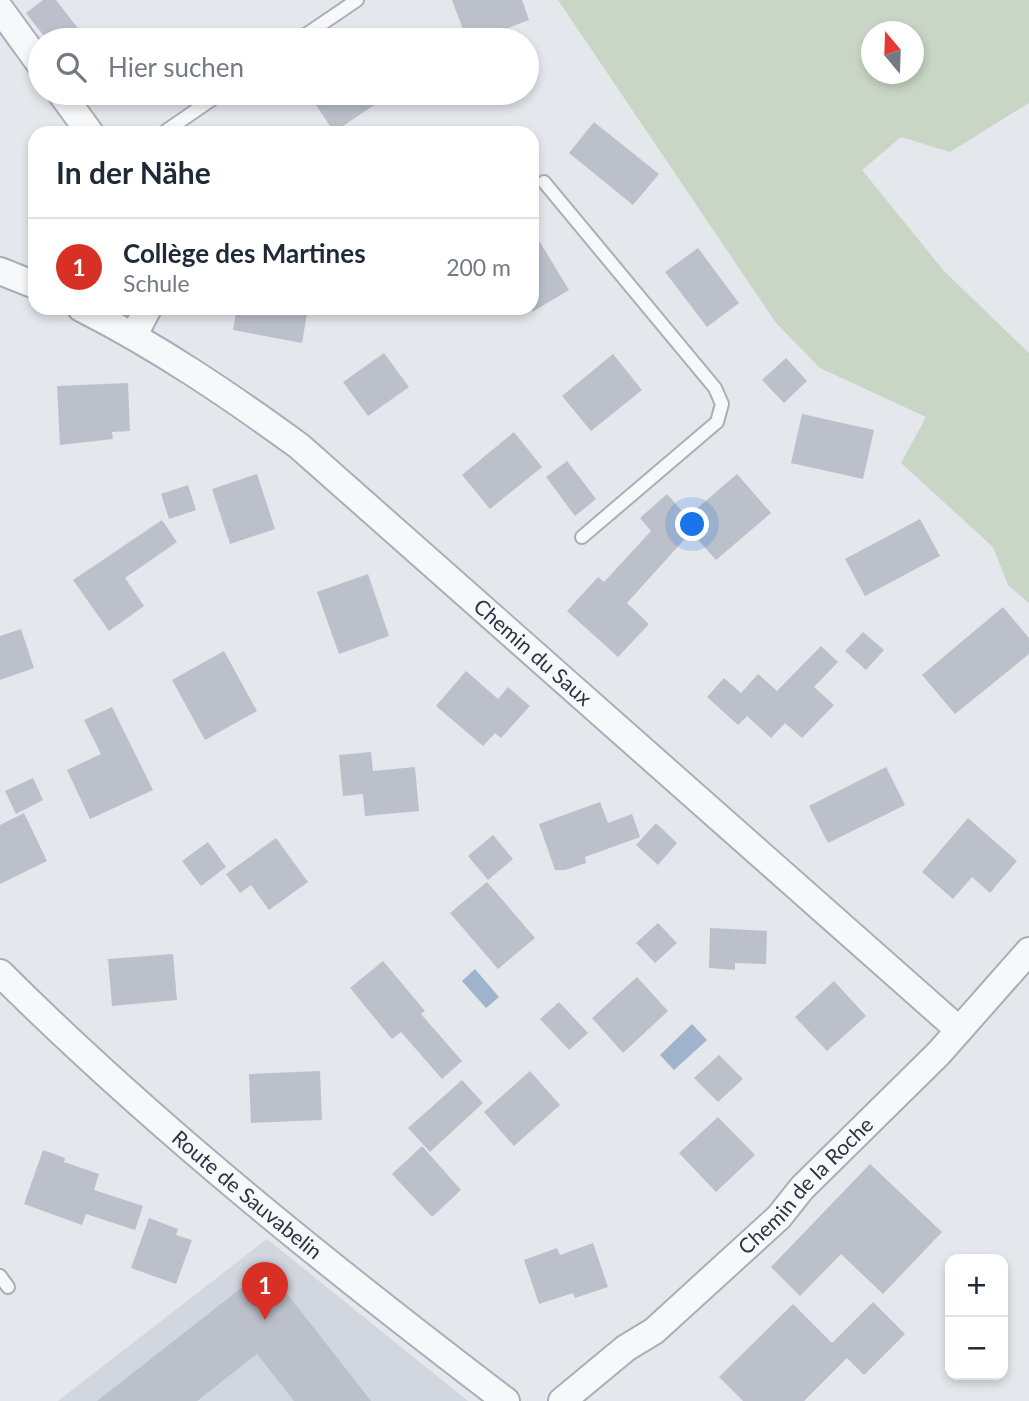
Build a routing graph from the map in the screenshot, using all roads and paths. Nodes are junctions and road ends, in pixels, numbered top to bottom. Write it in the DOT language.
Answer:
graph roads {
  1 [pos="357,0"];
  2 [pos="0,9"];
  3 [pos="316,28"];
  4 [pos="28,48"];
  5 [pos="70,105"];
  6 [pos="204,105"];
  7 [pos="85,126"];
  8 [pos="173,126"];
  9 [pos="544,182"];
  10 [pos="0,271"];
  11 [pos="28,282"];
  12 [pos="95,315"];
  13 [pos="144,315"];
  14 [pos="134,335"];
  15 [pos="582,537"];
  16 [pos="1029,951"];
  17 [pos="0,973"];
  18 [pos="959,1030"];
  19 [pos="0,1276"];
  20 [pos="8,1287"];
  21 [pos="506,1401"];
  22 [pos="562,1401"];
  1 -- 3 [label="lane"];
  2 -- 4 [label="street"];
  5 -- 7 [label="street"];
  6 -- 8 [label="lane"];
  9 -- 15 [label="lane"];
  10 -- 11 [label="street"];
  12 -- 14 [label="street, Chemin du Saux"];
  13 -- 14 [label="street"];
  14 -- 18 [label="street, Chemin du Saux"];
  16 -- 18 [label="street, Chemin de la Roche"];
  17 -- 21 [label="street, Route de Sauvabelin"];
  18 -- 22 [label="street, Chemin de la Roche"];
  19 -- 20 [label="lane"];
}
